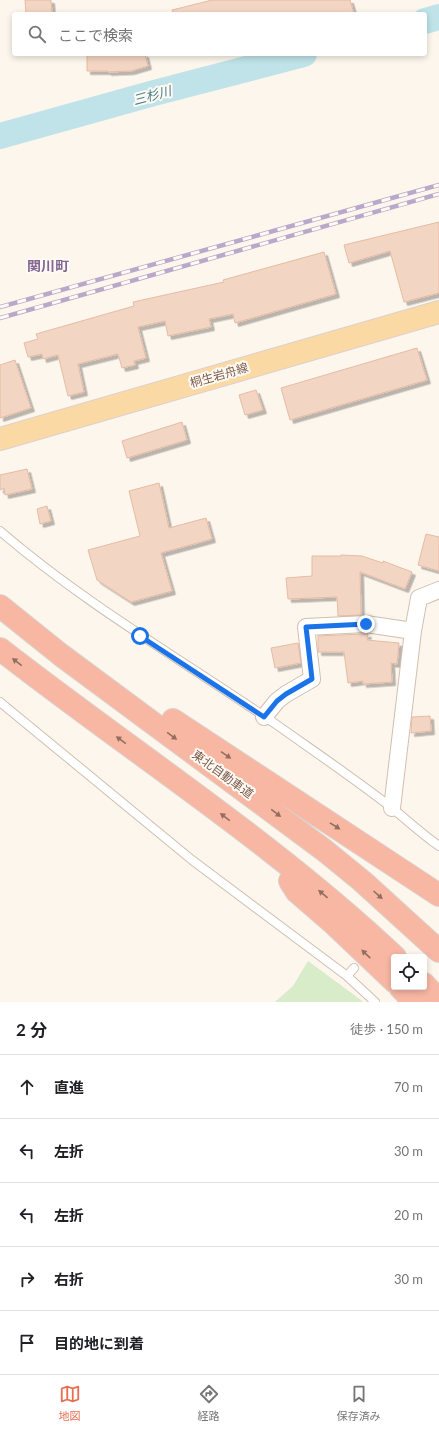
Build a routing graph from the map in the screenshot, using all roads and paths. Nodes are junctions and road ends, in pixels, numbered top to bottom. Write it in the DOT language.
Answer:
graph roads {
  1 [pos="439,312"];
  2 [pos="0,439"];
  3 [pos="0,531"];
  4 [pos="439,590"];
  5 [pos="0,606"];
  6 [pos="413,631"];
  7 [pos="0,649"];
  8 [pos="61,655"];
  9 [pos="0,702"];
  10 [pos="264,717"];
  11 [pos="392,808"];
  12 [pos="439,846"];
  13 [pos="268,849"];
  14 [pos="438,896"];
  15 [pos="439,952"];
  16 [pos="392,954"];
  17 [pos="354,968"];
  18 [pos="347,976"];
  19 [pos="391,978"];
  20 [pos="427,987"];
  21 [pos="403,990"];
  22 [pos="439,1000"];
  23 [pos="375,1002"];
  24 [pos="414,1002"];
  1 -- 2 [label="main road, 桐生岩舟線"];
  3 -- 10 [label="lane"];
  4 -- 6 [label="street"];
  5 -- 8 [label="highway, 東北自動車道"];
  6 -- 10 [label="street"];
  6 -- 11 [label="street"];
  13 -- 7 [label="highway, one-way"];
  8 -- 14 [label="highway, one-way"];
  8 -- 15 [label="highway, 東北自動車道, one-way"];
  9 -- 18 [label="lane"];
  10 -- 11 [label="lane"];
  11 -- 12 [label="lane"];
  16 -- 13 [label="highway, one-way"];
  19 -- 13 [label="highway, one-way"];
  17 -- 18 [label="lane"];
  18 -- 23 [label="lane"];
  20 -- 22 [label="highway"];
  21 -- 24 [label="highway"];
}
